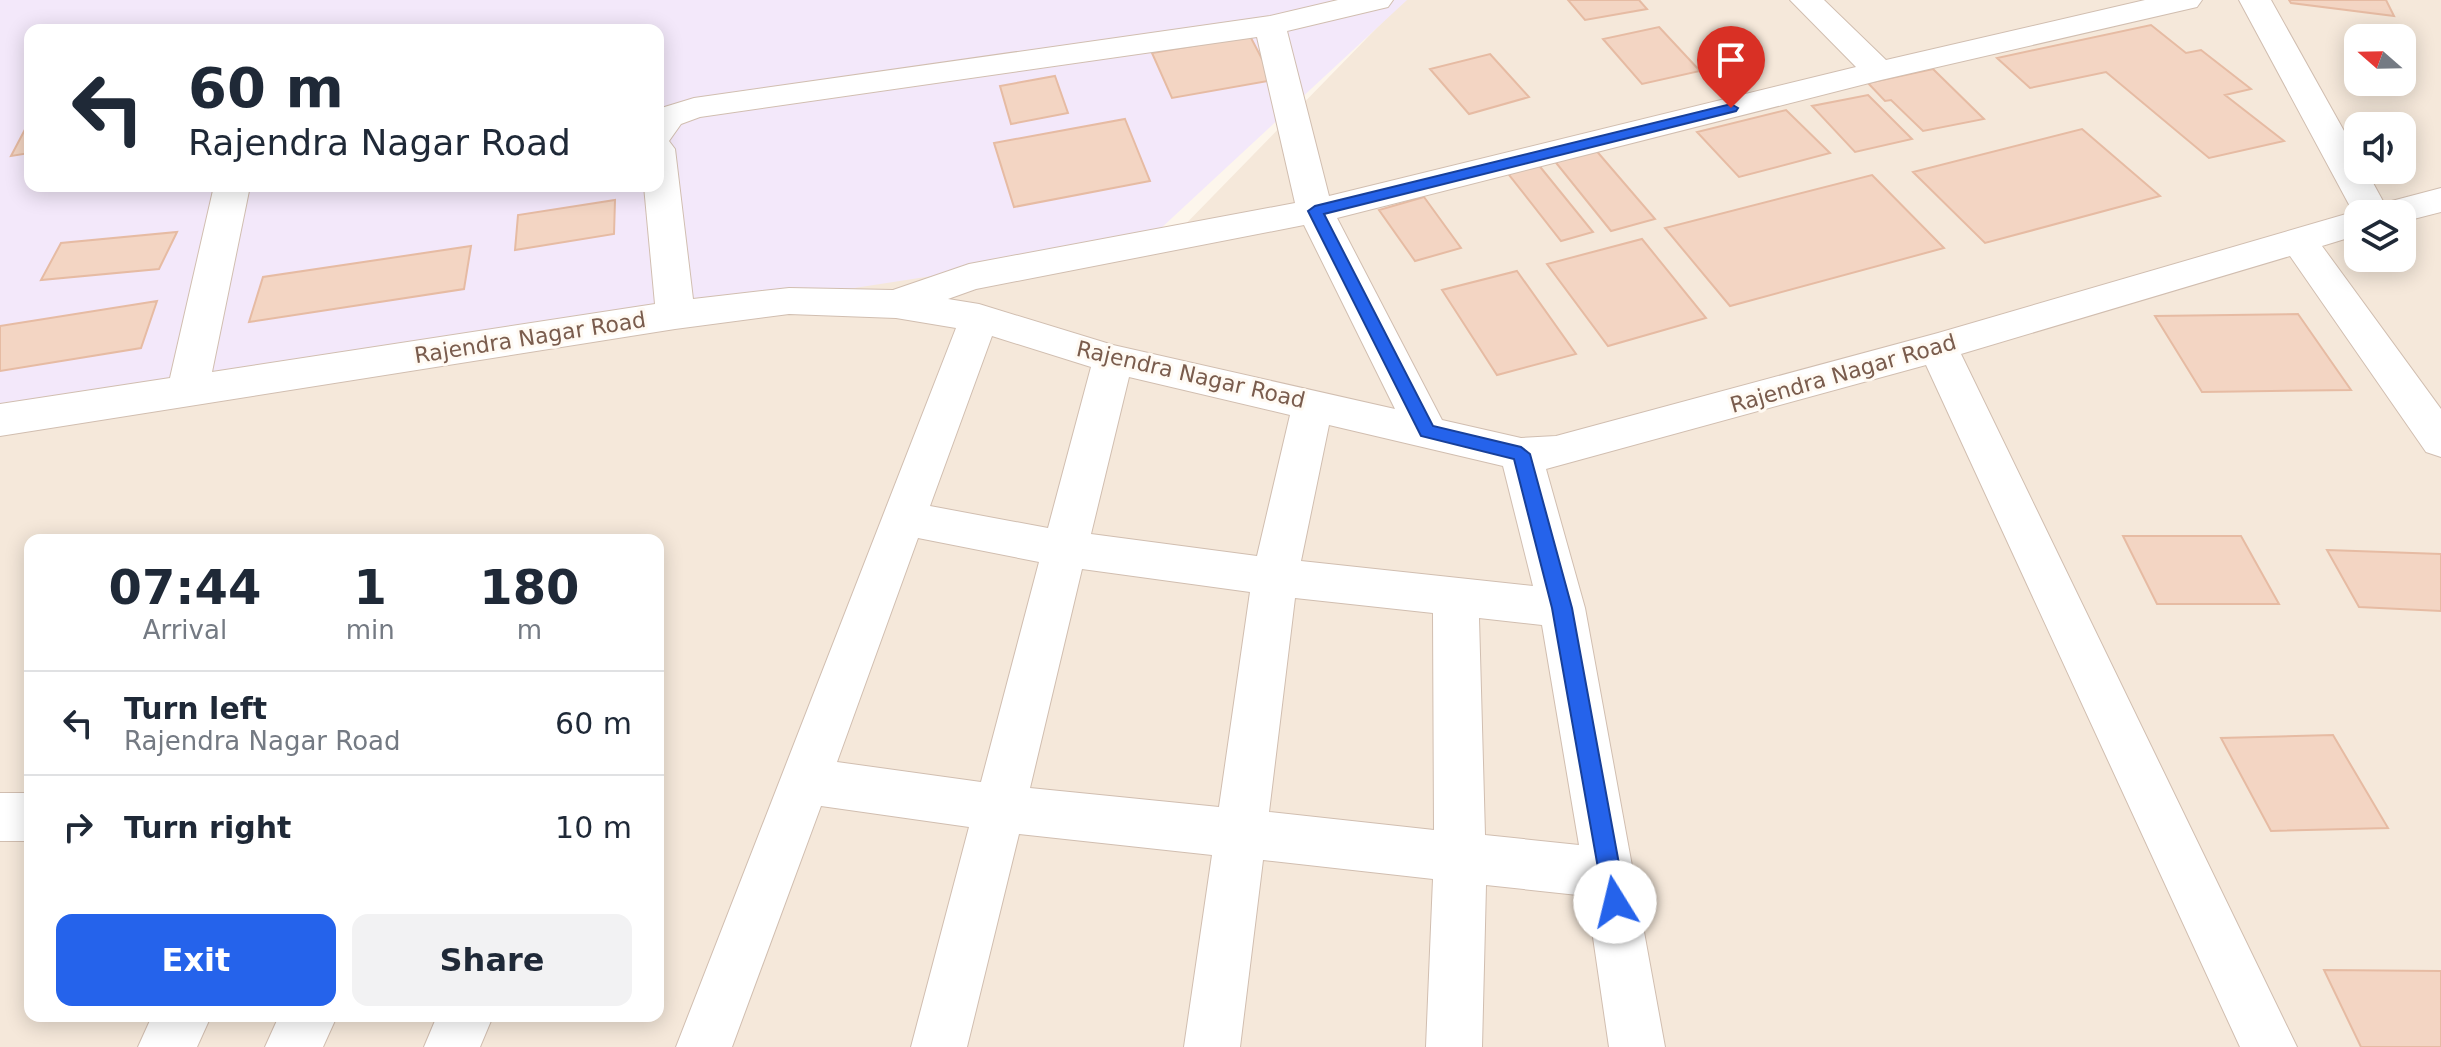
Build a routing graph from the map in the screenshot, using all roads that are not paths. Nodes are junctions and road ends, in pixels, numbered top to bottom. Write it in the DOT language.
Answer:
graph roads {
  1 [pos="1806,0"];
  2 [pos="2186,0"];
  3 [pos="2255,0"];
  4 [pos="1369,1"];
  5 [pos="1270,26"];
  6 [pos="1879,71"];
  7 [pos="664,124"];
  8 [pos="231,192"];
  9 [pos="662,192"];
  10 [pos="2364,200"];
  11 [pos="2441,200"];
  12 [pos="2416,207"];
  13 [pos="1315,211"];
  14 [pos="2344,227"];
  15 [pos="2297,239"];
  16 [pos="896,304"];
  17 [pos="675,315"];
  18 [pos="979,318"];
  19 [pos="1938,347"];
  20 [pos="1113,359"];
  21 [pos="188,391"];
  22 [pos="1313,403"];
  23 [pos="0,420"];
  24 [pos="1427,431"];
  25 [pos="2441,441"];
  26 [pos="1521,454"];
  27 [pos="903,518"];
  28 [pos="1065,549"];
  29 [pos="1275,577"];
  30 [pos="1456,597"];
  31 [pos="1562,608"];
  32 [pos="802,780"];
  33 [pos="999,808"];
  34 [pos="1243,833"];
  35 [pos="1460,857"];
  36 [pos="1610,873"];
  37 [pos="180,1022"];
  38 [pos="306,1022"];
  39 [pos="462,1022"];
  40 [pos="166,1047"];
  41 [pos="293,1047"];
  42 [pos="452,1047"];
  43 [pos="704,1047"];
  44 [pos="939,1047"];
  45 [pos="1212,1047"];
  46 [pos="1454,1047"];
  47 [pos="1637,1047"];
  48 [pos="2269,1047"];
  1 -- 6 [label="street"];
  2 -- 6 [label="street"];
  3 -- 10 [label="street"];
  4 -- 5 [label="street"];
  5 -- 7 [label="street"];
  5 -- 13 [label="street"];
  6 -- 13 [label="street"];
  8 -- 21 [label="street"];
  9 -- 17 [label="street"];
  11 -- 12 [label="street"];
  13 -- 16 [label="street"];
  13 -- 24 [label="street"];
  14 -- 15 [label="street, Rajendra Nagar Road"];
  15 -- 19 [label="street, Rajendra Nagar Road"];
  15 -- 25 [label="street"];
  16 -- 17 [label="street, Rajendra Nagar Road"];
  16 -- 18 [label="street, Rajendra Nagar Road"];
  17 -- 21 [label="street, Rajendra Nagar Road"];
  18 -- 20 [label="street, Rajendra Nagar Road"];
  18 -- 27 [label="street"];
  19 -- 26 [label="street, Rajendra Nagar Road"];
  19 -- 48 [label="street"];
  20 -- 22 [label="street, Rajendra Nagar Road"];
  20 -- 28 [label="street"];
  21 -- 23 [label="street, Rajendra Nagar Road"];
  22 -- 24 [label="street, Rajendra Nagar Road"];
  22 -- 29 [label="street"];
  24 -- 26 [label="street, Rajendra Nagar Road"];
  26 -- 31 [label="street"];
  27 -- 28 [label="street"];
  27 -- 32 [label="street"];
  28 -- 29 [label="street"];
  28 -- 33 [label="street"];
  29 -- 30 [label="street"];
  29 -- 34 [label="street"];
  30 -- 31 [label="street"];
  30 -- 35 [label="street"];
  31 -- 36 [label="street"];
  32 -- 33 [label="street"];
  32 -- 43 [label="street"];
  33 -- 34 [label="street"];
  33 -- 44 [label="street"];
  34 -- 35 [label="street"];
  34 -- 45 [label="street"];
  35 -- 36 [label="street"];
  35 -- 46 [label="street"];
  36 -- 47 [label="street"];
  37 -- 40 [label="street"];
  38 -- 41 [label="street"];
  39 -- 42 [label="street"];
}
